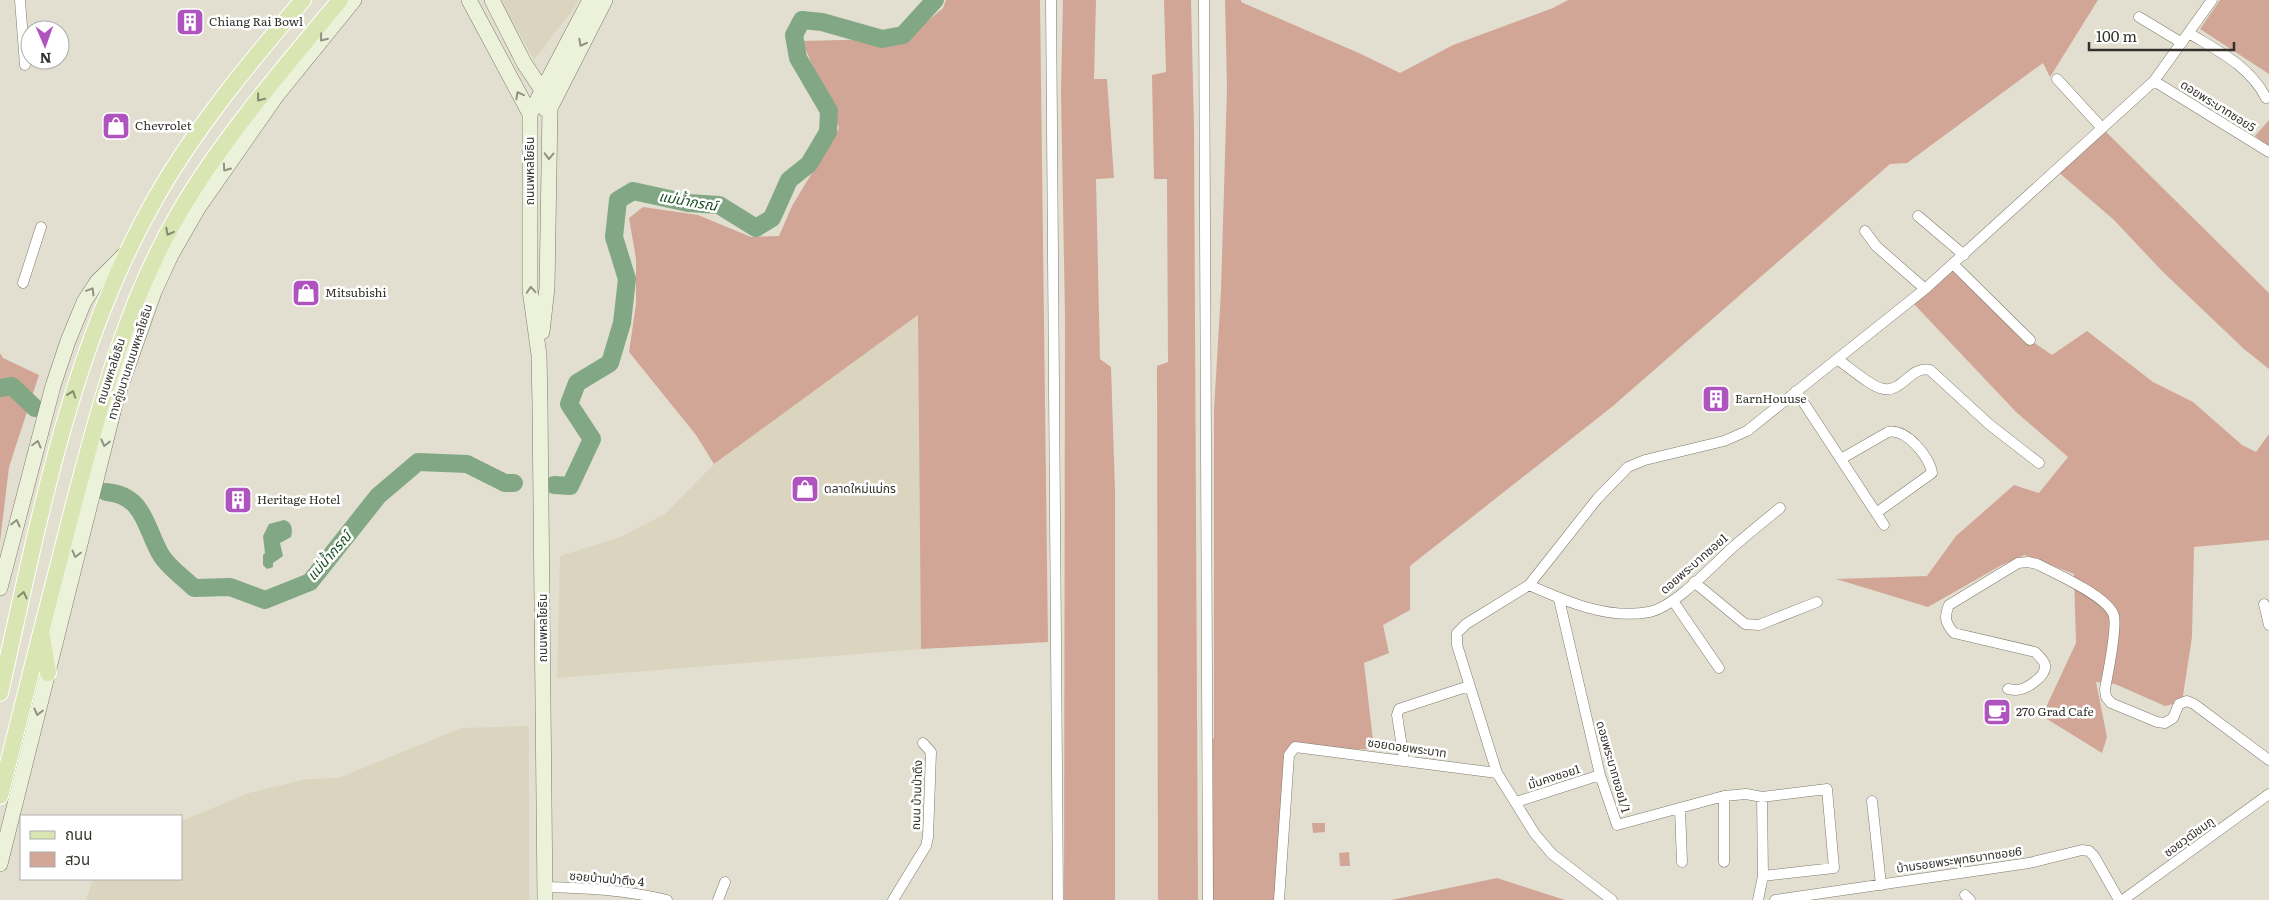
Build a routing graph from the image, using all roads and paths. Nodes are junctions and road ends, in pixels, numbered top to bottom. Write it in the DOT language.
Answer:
graph roads {
  1 [pos="20,0"];
  2 [pos="340,0"];
  3 [pos="354,0"];
  4 [pos="470,0"];
  5 [pos="492,0"];
  6 [pos="590,0"];
  7 [pos="605,0"];
  8 [pos="1051,0"];
  9 [pos="1204,0"];
  10 [pos="2212,0"];
  11 [pos="298,2"];
  12 [pos="2140,17"];
  13 [pos="22,20"];
  14 [pos="2189,33"];
  15 [pos="2182,43"];
  16 [pos="293,58"];
  17 [pos="558,62"];
  18 [pos="524,63"];
  19 [pos="2057,80"];
  20 [pos="2154,81"];
  21 [pos="542,90"];
  22 [pos="277,95"];
  23 [pos="2266,98"];
  24 [pos="550,108"];
  25 [pos="530,114"];
  26 [pos="2102,128"];
  27 [pos="2269,152"];
  28 [pos="1918,216"];
  29 [pos="41,227"];
  30 [pos="1865,232"];
  31 [pos="129,251"];
  32 [pos="1964,255"];
  33 [pos="1954,265"];
  34 [pos="23,282"];
  35 [pos="1925,289"];
  36 [pos="2030,340"];
  37 [pos="539,356"];
  38 [pos="1837,359"];
  39 [pos="1796,391"];
  40 [pos="1841,459"];
  41 [pos="2039,463"];
  42 [pos="1780,508"];
  43 [pos="1876,513"];
  44 [pos="1884,525"];
  45 [pos="1694,582"];
  46 [pos="1529,585"];
  47 [pos="0,588"];
  48 [pos="1559,599"];
  49 [pos="1673,601"];
  50 [pos="1817,602"];
  51 [pos="2264,604"];
  52 [pos="16,621"];
  53 [pos="2269,625"];
  54 [pos="40,629"];
  55 [pos="0,648"];
  56 [pos="1719,668"];
  57 [pos="48,673"];
  58 [pos="1469,686"];
  59 [pos="2008,689"];
  60 [pos="0,693"];
  61 [pos="923,743"];
  62 [pos="0,758"];
  63 [pos="1404,760"];
  64 [pos="2269,760"];
  65 [pos="1497,773"];
  66 [pos="1600,775"];
  67 [pos="5,777"];
  68 [pos="2269,794"];
  69 [pos="0,796"];
  70 [pos="1724,796"];
  71 [pos="1762,797"];
  72 [pos="1872,801"];
  73 [pos="1516,802"];
  74 [pos="1680,809"];
  75 [pos="1682,862"];
  76 [pos="1724,862"];
  77 [pos="0,864"];
  78 [pos="1763,876"];
  79 [pos="725,882"];
  80 [pos="1881,885"];
  81 [pos="545,894"];
  82 [pos="667,900"];
  83 [pos="718,900"];
  84 [pos="892,900"];
  85 [pos="1058,900"];
  86 [pos="1208,900"];
  87 [pos="1279,900"];
  88 [pos="1612,900"];
  89 [pos="1758,900"];
  90 [pos="1775,900"];
  91 [pos="2119,900"];
  92 [pos="2123,900"];
  1 -- 13 [label="street"];
  2 -- 16 [label="main road, ถนนพหลโยธิน"];
  3 -- 22 [label="main road, ทางคู่ขนานถนนพหลโยธิน, one-way"];
  25 -- 4 [label="main road, ถนนพหลโยธิน, one-way"];
  5 -- 18 [label="main road, ถนนพหลโยธิน"];
  6 -- 17 [label="main road"];
  7 -- 24 [label="main road, one-way"];
  8 -- 85 [label="street"];
  9 -- 86 [label="street"];
  10 -- 14 [label="street"];
  11 -- 31 [label="main road"];
  12 -- 15 [label="street"];
  14 -- 15 [label="street"];
  14 -- 23 [label="street"];
  15 -- 20 [label="street"];
  16 -- 22 [label="main road"];
  16 -- 54 [label="main road, ถนนพหลโยธิน, one-way"];
  17 -- 18 [label="main road"];
  17 -- 21 [label="main road"];
  18 -- 21 [label="main road, ถนนพหลโยธิน"];
  19 -- 26 [label="street"];
  20 -- 26 [label="street"];
  20 -- 27 [label="street, ดอยพระบาทซอย5"];
  21 -- 24 [label="main road, ถนนพหลโยธิน"];
  21 -- 25 [label="main road"];
  22 -- 57 [label="main road, ทางคู่ขนานถนนพหลโยธิน, one-way"];
  24 -- 25 [label="main road"];
  24 -- 37 [label="main road, ถนนพหลโยธิน, one-way"];
  37 -- 25 [label="main road, ถนนพหลโยธิน, one-way"];
  26 -- 32 [label="street"];
  28 -- 32 [label="street"];
  29 -- 34 [label="street"];
  30 -- 35 [label="street"];
  47 -- 31 [label="main road, one-way"];
  52 -- 31 [label="main road, one-way"];
  32 -- 33 [label="street"];
  33 -- 35 [label="street"];
  33 -- 36 [label="street"];
  35 -- 38 [label="street"];
  37 -- 81 [label="main road, ถนนพหลโยธิน"];
  38 -- 39 [label="street"];
  38 -- 41 [label="street"];
  39 -- 40 [label="street"];
  39 -- 46 [label="street"];
  40 -- 43 [label="street"];
  40 -- 43 [label="street"];
  42 -- 45 [label="street, ดอยพระบาทซอย1"];
  43 -- 44 [label="street"];
  45 -- 49 [label="street, ดอยพระบาทซอย1"];
  45 -- 50 [label="street"];
  46 -- 48 [label="street, ดอยพระบาทซอย1"];
  46 -- 58 [label="street"];
  48 -- 49 [label="street, ดอยพระบาทซอย1"];
  48 -- 66 [label="street, ดอยพระบาทซอย1/1"];
  49 -- 56 [label="street"];
  51 -- 53 [label="street"];
  52 -- 55 [label="main road"];
  52 -- 60 [label="main road"];
  54 -- 57 [label="main road"];
  54 -- 67 [label="main road, ถนนพหลโยธิน"];
  57 -- 77 [label="main road, ทางคู่ขนานถนนพหลโยธิน, one-way"];
  58 -- 63 [label="street"];
  58 -- 65 [label="street"];
  59 -- 64 [label="street"];
  61 -- 84 [label="street, ถนน บ้านป่าตึง"];
  62 -- 67 [label="main road"];
  63 -- 65 [label="street, ซอยดอยพระบาท"];
  63 -- 87 [label="street, ซอยดอยพระบาท"];
  65 -- 73 [label="street"];
  66 -- 73 [label="street, มั่นคงซอย1"];
  66 -- 74 [label="street, ดอยพระบาทซอย1/1"];
  67 -- 69 [label="main road, ถนนพหลโยธิน"];
  68 -- 92 [label="street, ซอยวุฒิชมภู"];
  70 -- 71 [label="street, ดอยพระบาทซอย1/1"];
  70 -- 74 [label="street, ดอยพระบาทซอย1/1"];
  70 -- 76 [label="street"];
  71 -- 78 [label="street"];
  71 -- 78 [label="street, ดอยพระบาทซอย1/1"];
  72 -- 80 [label="street"];
  73 -- 88 [label="street"];
  74 -- 75 [label="street"];
  78 -- 89 [label="street"];
  79 -- 83 [label="street"];
  80 -- 90 [label="street, บ้านรอยพระพุทธบาทซอย6"];
  80 -- 91 [label="street, บ้านรอยพระพุทธบาทซอย6"];
  81 -- 82 [label="street, ซอยบ้านป่าตึง 4"];
}
